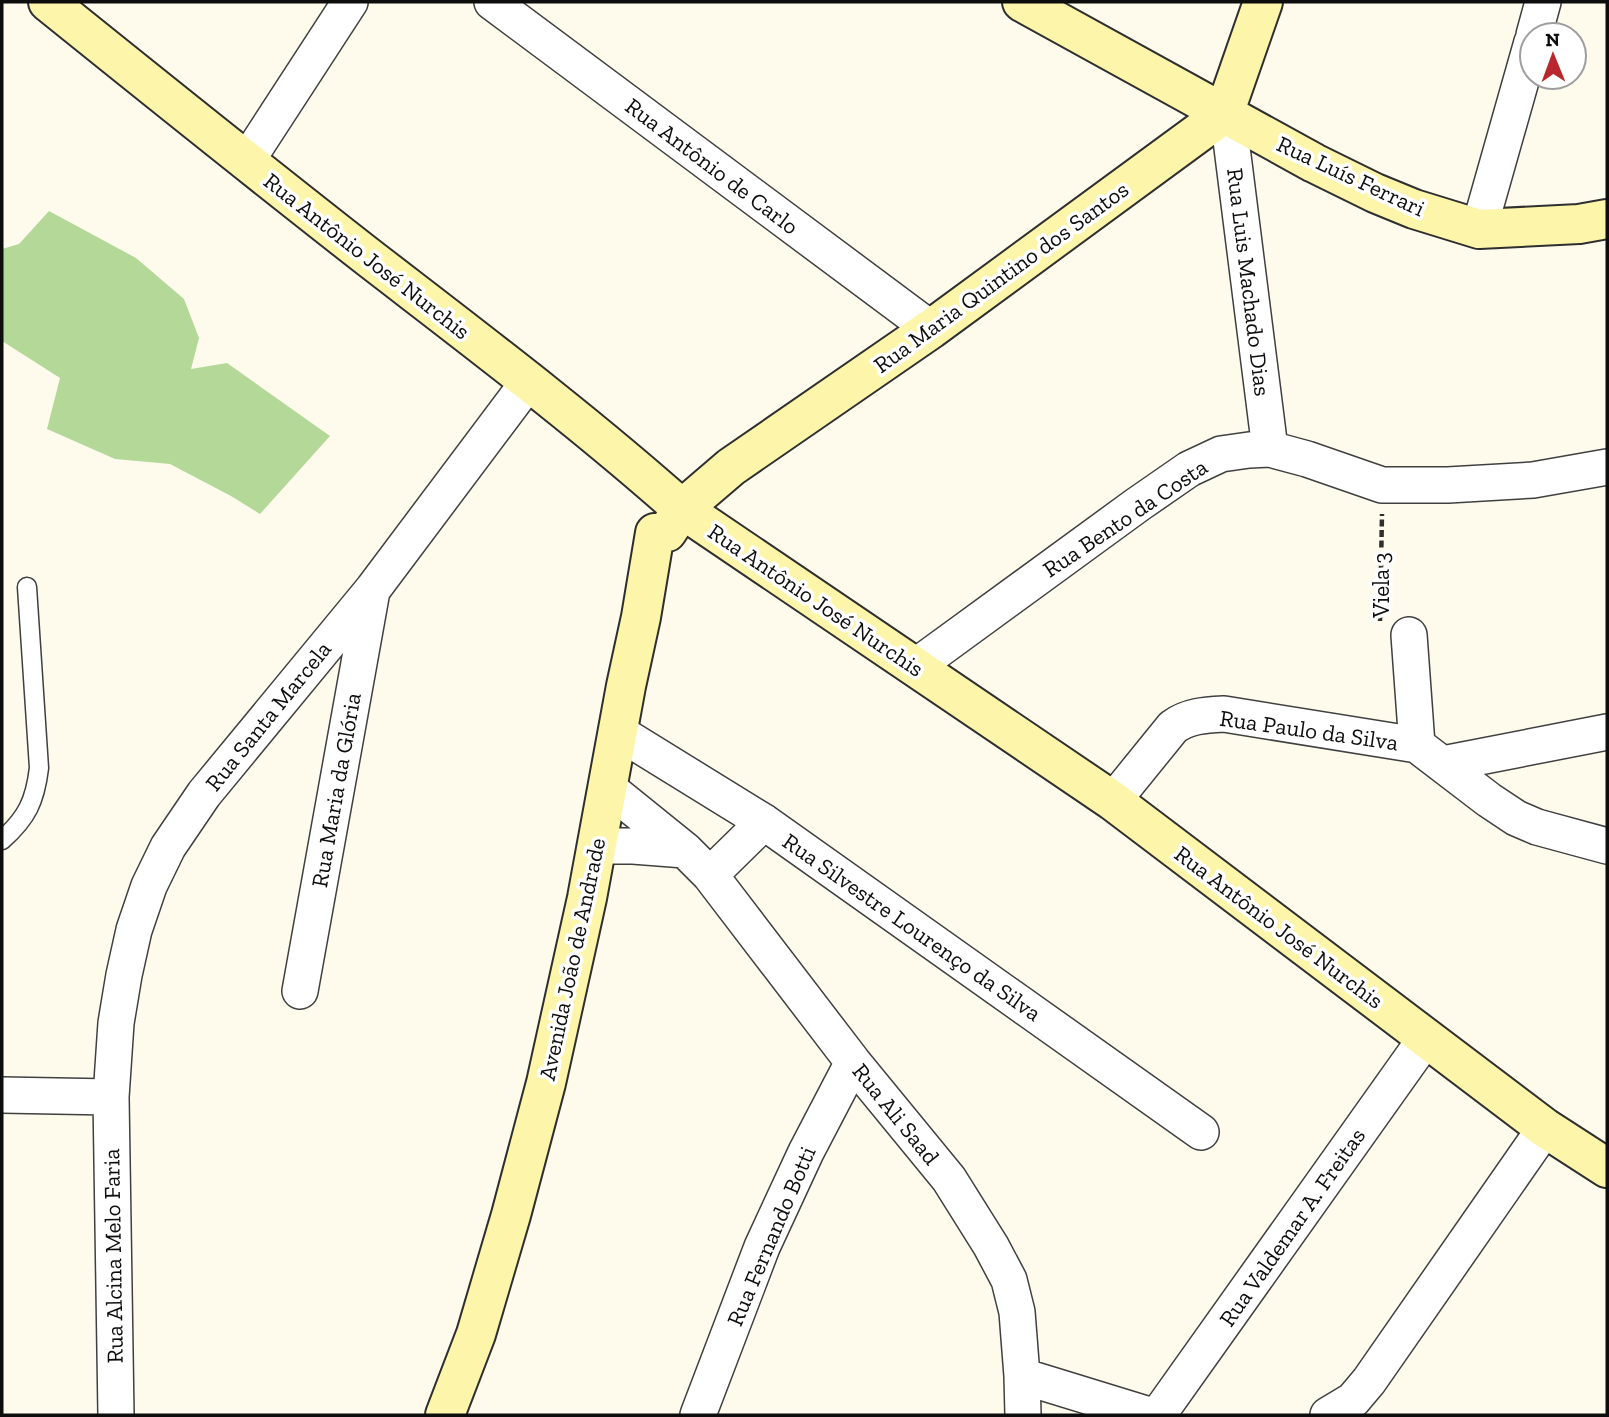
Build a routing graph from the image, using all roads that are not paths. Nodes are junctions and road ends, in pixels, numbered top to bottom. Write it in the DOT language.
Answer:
graph roads {
  1 [pos="48,2"];
  2 [pos="350,2"];
  3 [pos="492,2"];
  4 [pos="1022,2"];
  5 [pos="1263,2"];
  6 [pos="1543,2"];
  7 [pos="1538,21"];
  8 [pos="1518,91"];
  9 [pos="1226,115"];
  10 [pos="246,162"];
  11 [pos="1607,219"];
  12 [pos="1479,229"];
  13 [pos="932,329"];
  14 [pos="529,382"];
  15 [pos="1270,449"];
  16 [pos="1607,467"];
  17 [pos="682,509"];
  18 [pos="27,587"];
  19 [pos="373,589"];
  20 [pos="1409,635"];
  21 [pos="915,667"];
  22 [pos="618,732"];
  23 [pos="1607,732"];
  24 [pos="1430,755"];
  25 [pos="607,787"];
  26 [pos="1113,801"];
  27 [pos="764,822"];
  28 [pos="2,839"];
  29 [pos="596,846"];
  30 [pos="1607,846"];
  31 [pos="685,850"];
  32 [pos="710,875"];
  33 [pos="300,991"];
  34 [pos="1426,1038"];
  35 [pos="853,1062"];
  36 [pos="2,1095"];
  37 [pos="111,1097"];
  38 [pos="1545,1128"];
  39 [pos="1201,1132"];
  40 [pos="1604,1158"];
  41 [pos="1022,1376"];
  42 [pos="116,1415"];
  43 [pos="446,1415"];
  44 [pos="698,1415"];
  45 [pos="1023,1415"];
  46 [pos="1149,1415"];
  47 [pos="1157,1415"];
  48 [pos="1328,1415"];
  1 -- 10 [label="street, Rua Antônio José Nurchis"];
  2 -- 10 [label="street"];
  3 -- 13 [label="street, Rua Antônio de Carlo"];
  4 -- 9 [label="street, Rua Luís Ferrari"];
  5 -- 9 [label="street"];
  6 -- 7 [label="street"];
  8 -- 12 [label="street"];
  9 -- 12 [label="street, Rua Luís Ferrari"];
  9 -- 13 [label="street, Rua Maria Quintino dos Santos"];
  9 -- 15 [label="street, Rua Luis Machado Dias"];
  10 -- 14 [label="street, Rua Antônio José Nurchis"];
  11 -- 12 [label="street, Rua Luís Ferrari"];
  13 -- 17 [label="street, Rua Maria Quintino dos Santos"];
  14 -- 17 [label="street, Rua Antônio José Nurchis"];
  14 -- 19 [label="street, Rua Santa Marcela"];
  15 -- 16 [label="street, Rua Bento da Costa"];
  15 -- 21 [label="street, Rua Bento da Costa"];
  17 -- 21 [label="street, Rua Antônio José Nurchis"];
  17 -- 22 [label="street, Avenida João de Andrade"];
  18 -- 28 [label="lane"];
  19 -- 33 [label="street, Rua Maria da Glória"];
  19 -- 37 [label="street, Rua Santa Marcela"];
  20 -- 24 [label="street, Viela 3"];
  21 -- 26 [label="street, Rua Antônio José Nurchis"];
  22 -- 25 [label="street, Avenida João de Andrade"];
  22 -- 27 [label="street, Rua Silvestre Lourenço da Silva"];
  23 -- 24 [label="street, Rua Paulo da Silva"];
  24 -- 26 [label="street, Rua Paulo da Silva"];
  24 -- 30 [label="street"];
  25 -- 29 [label="street, Avenida João de Andrade"];
  25 -- 31 [label="street, Rua Ali Saad"];
  26 -- 34 [label="street, Rua Antônio José Nurchis"];
  27 -- 32 [label="street"];
  27 -- 39 [label="street, Rua Silvestre Lourenço da Silva"];
  29 -- 31 [label="street"];
  29 -- 43 [label="street, Avenida João de Andrade"];
  31 -- 32 [label="street, Rua Ali Saad"];
  32 -- 35 [label="street, Rua Ali Saad"];
  34 -- 38 [label="street, Rua Antônio José Nurchis"];
  34 -- 47 [label="street, Rua Valdemar A. Freitas"];
  35 -- 41 [label="street, Rua Ali Saad"];
  35 -- 44 [label="street, Rua Fernando Botti"];
  36 -- 37 [label="street"];
  37 -- 42 [label="street, Rua Alcina Melo Faria"];
  38 -- 40 [label="street, Rua Antônio José Nurchis"];
  38 -- 48 [label="street"];
  41 -- 45 [label="street, Rua Ali Saad"];
  41 -- 46 [label="street"];
}
